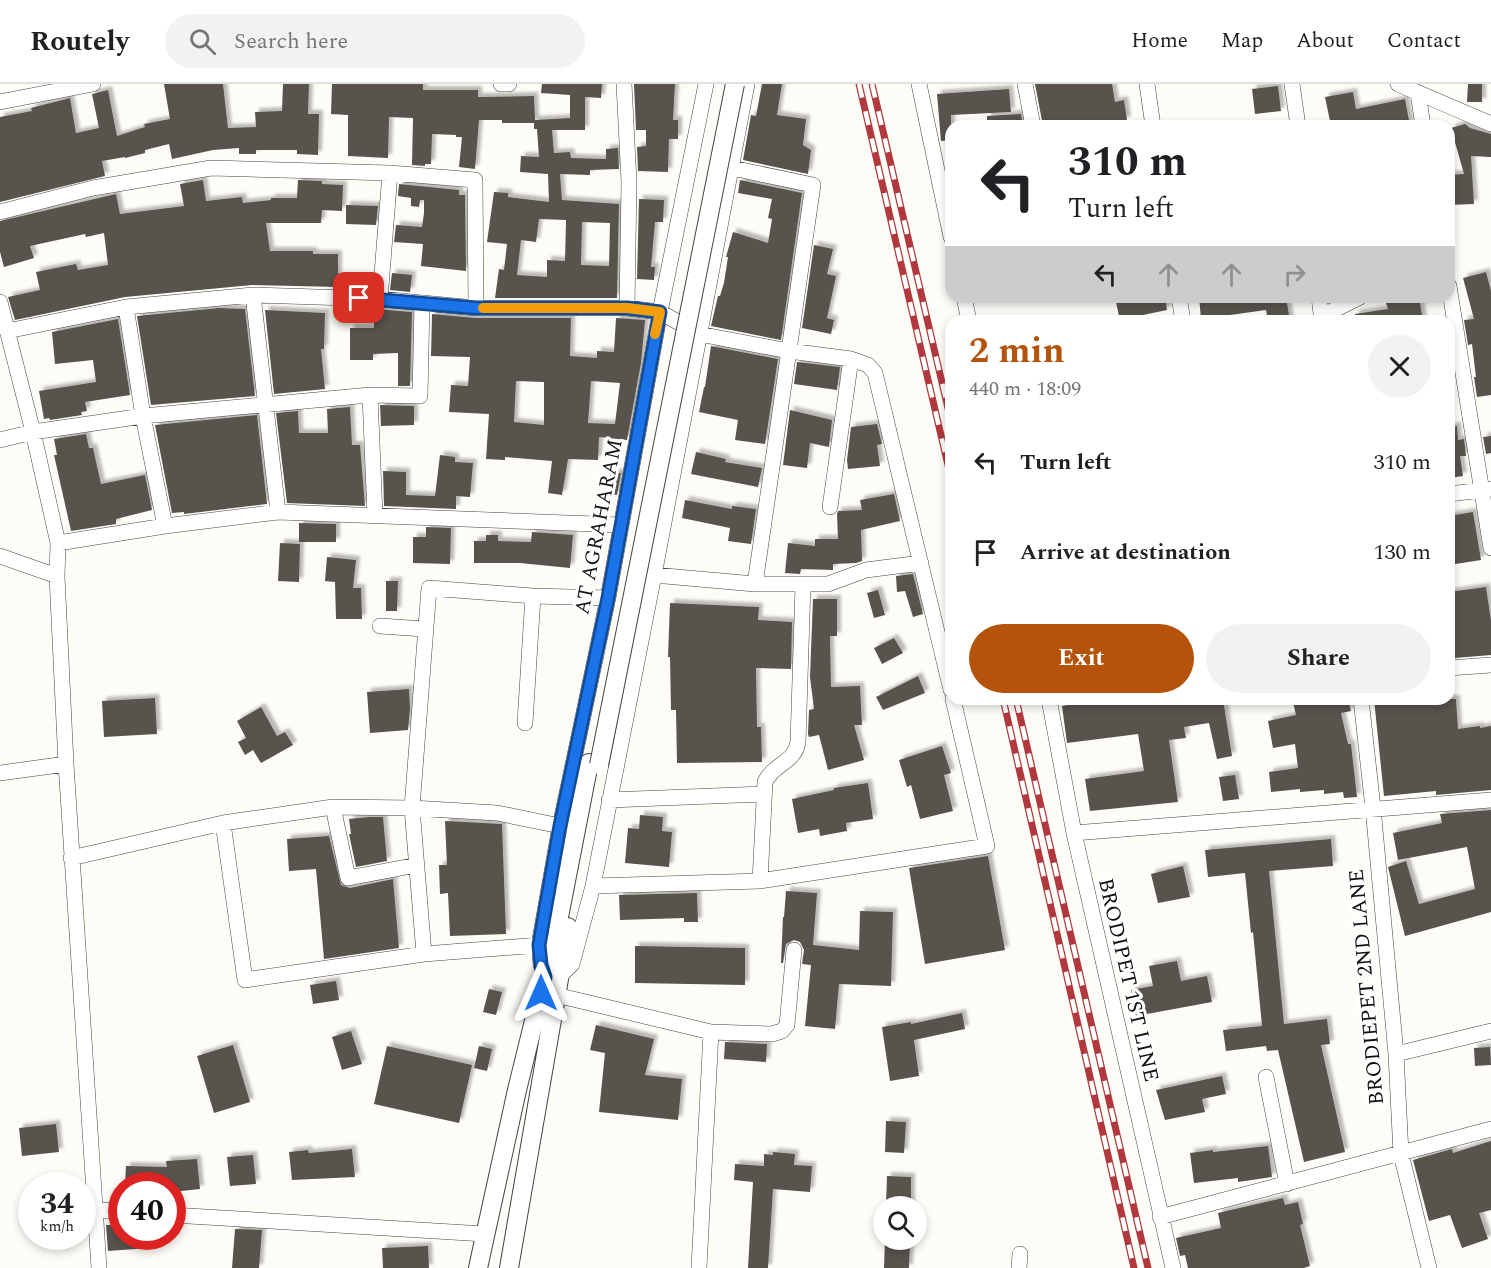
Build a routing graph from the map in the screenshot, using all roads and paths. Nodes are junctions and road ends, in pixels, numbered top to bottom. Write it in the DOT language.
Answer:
graph roads {
  1 [pos="501,84"];
  2 [pos="509,84"];
  3 [pos="624,84"];
  4 [pos="706,84"];
  5 [pos="725,84"];
  6 [pos="735,84"];
  7 [pos="747,84"];
  8 [pos="919,84"];
  9 [pos="1025,84"];
  10 [pos="1147,84"];
  11 [pos="1293,84"];
  12 [pos="1398,84"];
  13 [pos="87,85"];
  14 [pos="1418,93"];
  15 [pos="0,102"];
  16 [pos="1032,120"];
  17 [pos="1152,120"];
  18 [pos="1297,120"];
  19 [pos="1422,120"];
  20 [pos="1491,124"];
  21 [pos="732,168"];
  22 [pos="390,172"];
  23 [pos="945,208"];
  24 [pos="0,212"];
  25 [pos="253,295"];
  26 [pos="380,299"];
  27 [pos="0,302"];
  28 [pos="422,303"];
  29 [pos="1350,303"];
  30 [pos="126,307"];
  31 [pos="476,308"];
  32 [pos="627,308"];
  33 [pos="660,312"];
  34 [pos="1329,315"];
  35 [pos="1455,319"];
  36 [pos="7,331"];
  37 [pos="699,334"];
  38 [pos="789,351"];
  39 [pos="851,358"];
  40 [pos="370,395"];
  41 [pos="267,405"];
  42 [pos="143,416"];
  43 [pos="33,432"];
  44 [pos="0,440"];
  45 [pos="1486,489"];
  46 [pos="1455,493"];
  47 [pos="830,507"];
  48 [pos="279,512"];
  49 [pos="375,516"];
  50 [pos="621,525"];
  51 [pos="165,526"];
  52 [pos="58,543"];
  53 [pos="1491,548"];
  54 [pos="0,556"];
  55 [pos="921,562"];
  56 [pos="654,575"];
  57 [pos="57,576"];
  58 [pos="755,584"];
  59 [pos="803,585"];
  60 [pos="533,596"];
  61 [pos="608,598"];
  62 [pos="380,626"];
  63 [pos="425,629"];
  64 [pos="945,664"];
  65 [pos="1491,665"];
  66 [pos="1455,668"];
  67 [pos="954,705"];
  68 [pos="1050,705"];
  69 [pos="1362,705"];
  70 [pos="525,723"];
  71 [pos="66,764"];
  72 [pos="594,764"];
  73 [pos="0,773"];
  74 [pos="764,794"];
  75 [pos="609,800"];
  76 [pos="1491,800"];
  77 [pos="333,807"];
  78 [pos="412,808"];
  79 [pos="1373,808"];
  80 [pos="223,823"];
  81 [pos="560,826"];
  82 [pos="1074,833"];
  83 [pos="71,858"];
  84 [pos="417,865"];
  85 [pos="760,881"];
  86 [pos="593,886"];
  87 [pos="539,945"];
  88 [pos="794,950"];
  89 [pos="424,954"];
  90 [pos="552,977"];
  91 [pos="556,995"];
  92 [pos="1491,1031"];
  93 [pos="711,1032"];
  94 [pos="1396,1054"];
  95 [pos="1266,1077"];
  96 [pos="1491,1130"];
  97 [pos="1401,1154"];
  98 [pos="93,1172"];
  99 [pos="1287,1184"];
  100 [pos="96,1210"];
  101 [pos="108,1210"];
  102 [pos="186,1216"];
  103 [pos="1160,1217"];
  104 [pos="485,1234"];
  105 [pos="99,1268"];
  106 [pos="478,1268"];
  107 [pos="509,1268"];
  108 [pos="699,1268"];
  109 [pos="1173,1268"];
  110 [pos="1430,1268"];
  1 -- 2 [label="street"];
  3 -- 32 [label="street"];
  4 -- 33 [label="street, AT AGRAHARAM"];
  5 -- 72 [label="street"];
  6 -- 72 [label="street, bridge"];
  7 -- 21 [label="street"];
  8 -- 23 [label="street"];
  9 -- 16 [label="street"];
  10 -- 17 [label="street"];
  11 -- 18 [label="street"];
  12 -- 14 [label="street"];
  13 -- 15 [label="street"];
  14 -- 19 [label="street"];
  14 -- 20 [label="street"];
  21 -- 37 [label="street"];
  21 -- 38 [label="street"];
  22 -- 24 [label="street"];
  22 -- 26 [label="street"];
  22 -- 31 [label="street"];
  25 -- 26 [label="street"];
  25 -- 30 [label="street"];
  25 -- 41 [label="street"];
  26 -- 28 [label="street"];
  27 -- 36 [label="street"];
  28 -- 31 [label="street"];
  28 -- 40 [label="street"];
  29 -- 34 [label="street"];
  30 -- 36 [label="street"];
  30 -- 42 [label="street"];
  31 -- 32 [label="street"];
  32 -- 33 [label="street"];
  33 -- 37 [label="street"];
  33 -- 50 [label="street, AT AGRAHARAM"];
  35 -- 45 [label="street"];
  36 -- 43 [label="street"];
  37 -- 38 [label="street"];
  37 -- 56 [label="street"];
  38 -- 39 [label="street"];
  38 -- 58 [label="street"];
  39 -- 47 [label="street"];
  39 -- 55 [label="street"];
  40 -- 41 [label="street"];
  40 -- 49 [label="street"];
  41 -- 42 [label="street"];
  41 -- 48 [label="street"];
  42 -- 43 [label="street"];
  42 -- 51 [label="street"];
  43 -- 44 [label="street"];
  43 -- 52 [label="street"];
  45 -- 46 [label="street"];
  45 -- 53 [label="street"];
  48 -- 49 [label="street"];
  48 -- 51 [label="street"];
  49 -- 50 [label="street"];
  50 -- 61 [label="street, AT AGRAHARAM"];
  51 -- 52 [label="street"];
  52 -- 57 [label="street"];
  54 -- 57 [label="street"];
  55 -- 59 [label="street"];
  55 -- 64 [label="street"];
  56 -- 58 [label="street"];
  56 -- 75 [label="street"];
  57 -- 71 [label="street"];
  58 -- 59 [label="street"];
  59 -- 74 [label="street"];
  60 -- 61 [label="street"];
  60 -- 63 [label="street"];
  60 -- 70 [label="street"];
  61 -- 81 [label="street, AT AGRAHARAM"];
  62 -- 63 [label="street"];
  63 -- 78 [label="street"];
  65 -- 66 [label="street"];
  67 -- 85 [label="street"];
  68 -- 82 [label="street, BRODIPET 1ST LINE"];
  69 -- 79 [label="street, BRODIEPET 2ND LANE"];
  71 -- 73 [label="street"];
  71 -- 83 [label="street"];
  72 -- 90 [label="street"];
  74 -- 75 [label="street"];
  74 -- 85 [label="street"];
  75 -- 86 [label="street"];
  76 -- 79 [label="street"];
  77 -- 78 [label="street"];
  77 -- 80 [label="street"];
  77 -- 84 [label="street"];
  78 -- 81 [label="street"];
  78 -- 84 [label="street"];
  79 -- 82 [label="street"];
  79 -- 94 [label="street, BRODIEPET 2ND LANE"];
  80 -- 83 [label="street"];
  80 -- 89 [label="street"];
  81 -- 87 [label="street, AT AGRAHARAM"];
  82 -- 103 [label="street, BRODIPET 1ST LINE"];
  83 -- 98 [label="street"];
  84 -- 89 [label="street"];
  85 -- 86 [label="street"];
  86 -- 90 [label="street"];
  87 -- 89 [label="street"];
  87 -- 90 [label="street, AT AGRAHARAM"];
  88 -- 93 [label="street"];
  90 -- 91 [label="street"];
  90 -- 104 [label="street"];
  91 -- 93 [label="street"];
  91 -- 107 [label="street"];
  92 -- 94 [label="street"];
  93 -- 108 [label="street"];
  94 -- 97 [label="street, BRODIEPET 2ND LANE"];
  95 -- 99 [label="street"];
  96 -- 97 [label="street"];
  97 -- 99 [label="street"];
  97 -- 110 [label="street, BRODIEPET 2ND LANE"];
  99 -- 103 [label="street"];
  100 -- 101 [label="street"];
  100 -- 105 [label="street"];
  102 -- 104 [label="street"];
  103 -- 109 [label="street, BRODIPET 1ST LINE"];
  104 -- 106 [label="street"];
}
